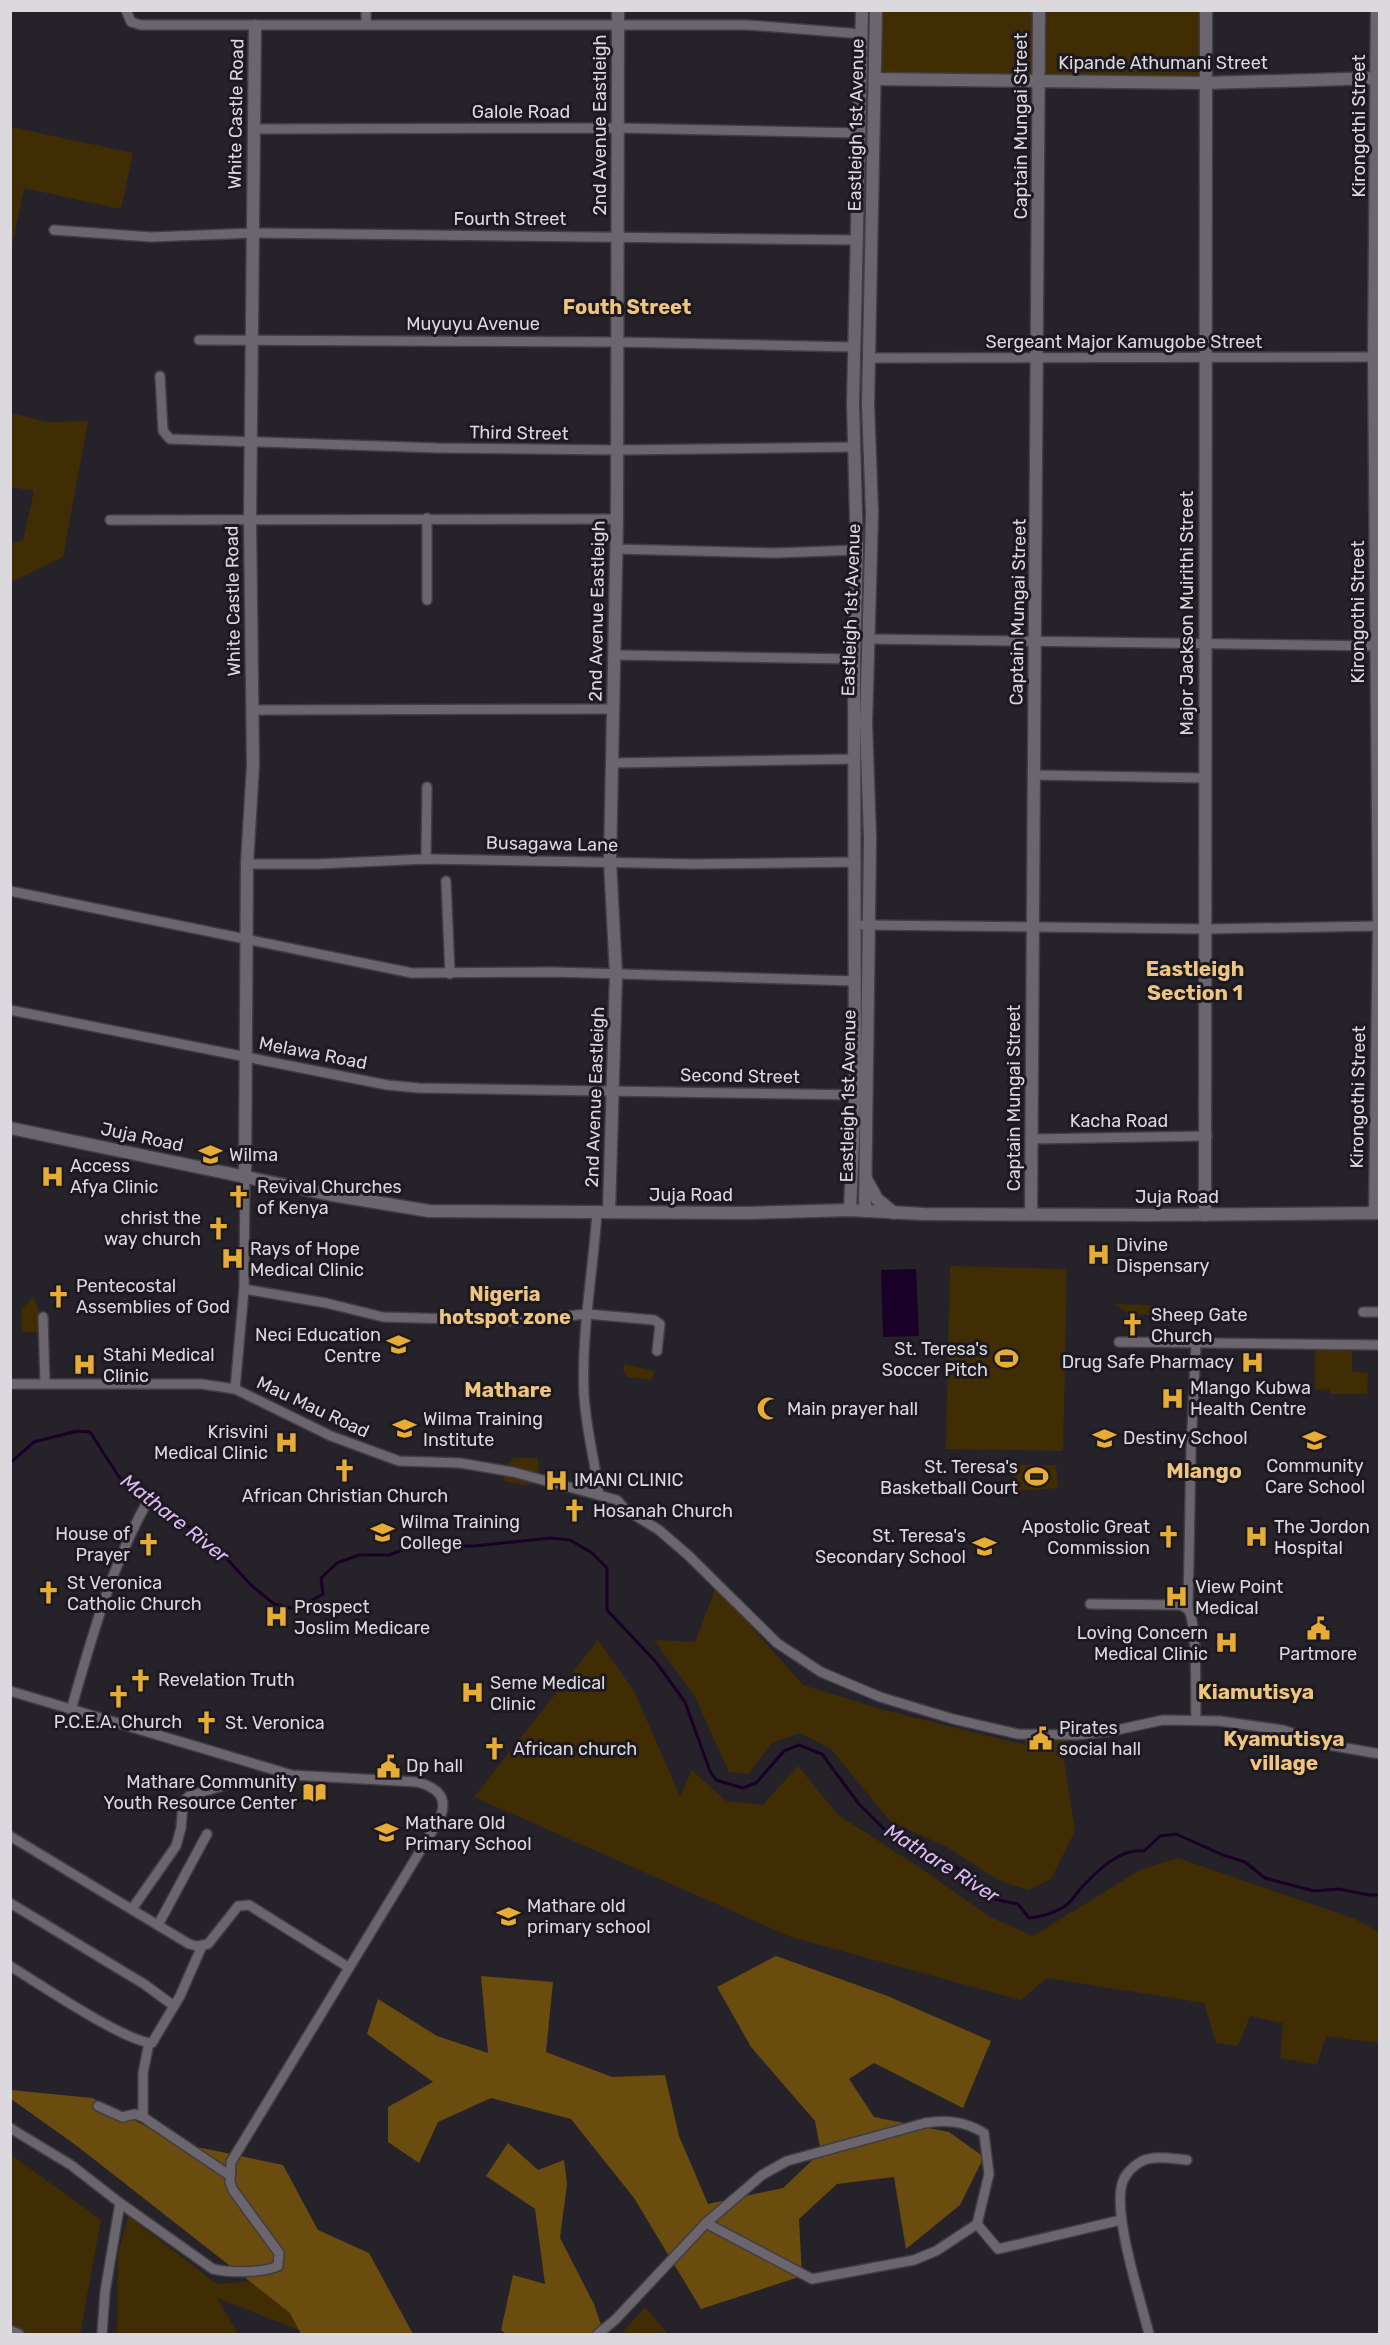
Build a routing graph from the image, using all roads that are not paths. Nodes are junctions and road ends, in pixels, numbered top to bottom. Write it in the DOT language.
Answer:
graph roads {
  1 [pos="126,10"];
  2 [pos="366,10"];
  3 [pos="618,10"];
  4 [pos="862,10"];
  5 [pos="876,10"];
  6 [pos="1039,10"];
  7 [pos="1206,10"];
  8 [pos="1377,10"];
  9 [pos="366,24"];
  10 [pos="619,24"];
  11 [pos="255,26"];
  12 [pos="862,34"];
  13 [pos="1379,78"];
  14 [pos="875,79"];
  15 [pos="1038,80"];
  16 [pos="1205,83"];
  17 [pos="618,128"];
  18 [pos="255,129"];
  19 [pos="859,133"];
  20 [pos="54,230"];
  21 [pos="253,233"];
  22 [pos="618,236"];
  23 [pos="857,240"];
  24 [pos="253,339"];
  25 [pos="200,340"];
  26 [pos="616,342"];
  27 [pos="854,347"];
  28 [pos="1377,357"];
  29 [pos="869,358"];
  30 [pos="1038,359"];
  31 [pos="1207,359"];
  32 [pos="160,376"];
  33 [pos="252,444"];
  34 [pos="854,447"];
  35 [pos="617,450"];
  36 [pos="427,518"];
  37 [pos="250,519"];
  38 [pos="617,519"];
  39 [pos="110,520"];
  40 [pos="616,549"];
  41 [pos="856,550"];
  42 [pos="427,600"];
  43 [pos="867,639"];
  44 [pos="1035,641"];
  45 [pos="1204,643"];
  46 [pos="1378,646"];
  47 [pos="615,656"];
  48 [pos="854,659"];
  49 [pos="252,710"];
  50 [pos="613,710"];
  51 [pos="856,759"];
  52 [pos="612,763"];
  53 [pos="1034,775"];
  54 [pos="1205,778"];
  55 [pos="427,787"];
  56 [pos="426,859"];
  57 [pos="610,861"];
  58 [pos="856,862"];
  59 [pos="247,864"];
  60 [pos="446,880"];
  61 [pos="10,891"];
  62 [pos="856,925"];
  63 [pos="870,926"];
  64 [pos="1034,926"];
  65 [pos="1379,926"];
  66 [pos="1206,929"];
  67 [pos="247,940"];
  68 [pos="450,974"];
  69 [pos="616,975"];
  70 [pos="854,981"];
  71 [pos="10,1010"];
  72 [pos="246,1056"];
  73 [pos="614,1091"];
  74 [pos="860,1095"];
  75 [pos="10,1128"];
  76 [pos="1207,1136"];
  77 [pos="1032,1139"];
  78 [pos="245,1175"];
  79 [pos="859,1178"];
  80 [pos="850,1210"];
  81 [pos="807,1211"];
  82 [pos="865,1211"];
  83 [pos="603,1212"];
  84 [pos="895,1213"];
  85 [pos="1031,1213"];
  86 [pos="1377,1213"];
  87 [pos="1204,1215"];
  88 [pos="244,1289"];
  89 [pos="1363,1312"];
  90 [pos="1380,1312"];
  91 [pos="587,1314"];
  92 [pos="43,1317"];
  93 [pos="1119,1342"];
  94 [pos="1196,1344"];
  95 [pos="1380,1345"];
  96 [pos="657,1351"];
  97 [pos="45,1383"];
  98 [pos="10,1384"];
  99 [pos="236,1389"];
  100 [pos="600,1495"];
  101 [pos="144,1506"];
  102 [pos="1090,1604"];
  103 [pos="1188,1609"];
  104 [pos="10,1691"];
  105 [pos="71,1710"];
  106 [pos="1196,1720"];
  107 [pos="1380,1754"];
  108 [pos="232,1783"];
  109 [pos="207,1834"];
  110 [pos="10,1836"];
  111 [pos="10,1903"];
  112 [pos="132,1909"];
  113 [pos="158,1925"];
  114 [pos="202,1946"];
  115 [pos="10,1966"];
  116 [pos="348,1967"];
  117 [pos="174,2006"];
  118 [pos="149,2043"];
  119 [pos="98,2106"];
  120 [pos="143,2117"];
  121 [pos="10,2128"];
  122 [pos="1187,2160"];
  123 [pos="229,2175"];
  124 [pos="120,2203"];
  125 [pos="1121,2220"];
  126 [pos="706,2223"];
  127 [pos="977,2224"];
  128 [pos="10,2330"];
  129 [pos="19,2334"];
  130 [pos="102,2334"];
  131 [pos="598,2334"];
  132 [pos="1149,2334"];
  1 -- 11 [label="street"];
  2 -- 9 [label="street"];
  3 -- 10 [label="street, 2nd Avenue Eastleigh"];
  4 -- 12 [label="street, Eastleigh 1st Avenue"];
  5 -- 14 [label="street, Eastleigh 1st Avenue"];
  6 -- 15 [label="street, Captain Mungai Street"];
  7 -- 16 [label="street, Major Jackson Muirithi Street"];
  8 -- 13 [label="street, Kirongothi Street"];
  9 -- 10 [label="street"];
  9 -- 11 [label="street"];
  10 -- 12 [label="street"];
  10 -- 17 [label="street, 2nd Avenue Eastleigh"];
  11 -- 18 [label="street, White Castle Road"];
  12 -- 19 [label="street, Eastleigh 1st Avenue"];
  13 -- 16 [label="street, Kipande Athumani Street"];
  13 -- 28 [label="street, Kirongothi Street"];
  14 -- 15 [label="street, Kipande Athumani Street"];
  14 -- 29 [label="street, Eastleigh 1st Avenue"];
  15 -- 16 [label="street, Kipande Athumani Street"];
  15 -- 30 [label="street, Captain Mungai Street"];
  16 -- 31 [label="street, Major Jackson Muirithi Street"];
  17 -- 18 [label="street, Galole Road"];
  17 -- 19 [label="street, Galole Road"];
  17 -- 22 [label="street, 2nd Avenue Eastleigh"];
  18 -- 21 [label="street, White Castle Road"];
  19 -- 23 [label="street, Eastleigh 1st Avenue"];
  20 -- 21 [label="street, Fourth Street"];
  21 -- 22 [label="street, Fourth Street"];
  21 -- 24 [label="street, White Castle Road"];
  22 -- 23 [label="street, Fourth Street"];
  22 -- 26 [label="street, 2nd Avenue Eastleigh"];
  23 -- 27 [label="street, Eastleigh 1st Avenue"];
  24 -- 25 [label="street, Muyuyu Avenue"];
  24 -- 26 [label="street, Muyuyu Avenue"];
  24 -- 33 [label="street, White Castle Road"];
  26 -- 27 [label="street, Muyuyu Avenue"];
  26 -- 35 [label="street, 2nd Avenue Eastleigh"];
  27 -- 34 [label="street, Eastleigh 1st Avenue"];
  28 -- 31 [label="street, Sergeant Major Kamugobe Street"];
  28 -- 46 [label="street, Kirongothi Street"];
  29 -- 30 [label="street, Sergeant Major Kamugobe Street"];
  29 -- 43 [label="street, Eastleigh 1st Avenue"];
  30 -- 31 [label="street, Sergeant Major Kamugobe Street"];
  30 -- 44 [label="street, Captain Mungai Street"];
  31 -- 45 [label="street, Major Jackson Muirithi Street"];
  32 -- 33 [label="street, Third Street"];
  33 -- 35 [label="street, Third Street"];
  33 -- 37 [label="street, White Castle Road"];
  34 -- 35 [label="street, Third Street"];
  34 -- 41 [label="street, Eastleigh 1st Avenue"];
  35 -- 38 [label="street, 2nd Avenue Eastleigh"];
  36 -- 37 [label="street"];
  36 -- 38 [label="street"];
  36 -- 42 [label="street"];
  37 -- 39 [label="street"];
  37 -- 49 [label="street, White Castle Road"];
  38 -- 40 [label="street, 2nd Avenue Eastleigh"];
  40 -- 41 [label="street"];
  40 -- 47 [label="street, 2nd Avenue Eastleigh"];
  41 -- 48 [label="street, Eastleigh 1st Avenue"];
  43 -- 44 [label="street"];
  43 -- 63 [label="street, Eastleigh 1st Avenue"];
  44 -- 45 [label="street"];
  44 -- 53 [label="street, Captain Mungai Street"];
  45 -- 46 [label="street"];
  45 -- 54 [label="street, Major Jackson Muirithi Street"];
  46 -- 65 [label="street, Kirongothi Street"];
  47 -- 48 [label="street"];
  47 -- 50 [label="street, 2nd Avenue Eastleigh"];
  48 -- 51 [label="street, Eastleigh 1st Avenue"];
  49 -- 50 [label="street"];
  49 -- 59 [label="street, White Castle Road"];
  50 -- 52 [label="street, 2nd Avenue Eastleigh"];
  51 -- 52 [label="street"];
  51 -- 58 [label="street, Eastleigh 1st Avenue"];
  52 -- 57 [label="street, 2nd Avenue Eastleigh"];
  53 -- 54 [label="street"];
  53 -- 64 [label="street, Captain Mungai Street"];
  54 -- 66 [label="street, Major Jackson Muirithi Street"];
  55 -- 56 [label="street"];
  56 -- 57 [label="street, Busagawa Lane"];
  56 -- 59 [label="street, Busagawa Lane"];
  57 -- 58 [label="street, Busagawa Lane"];
  57 -- 69 [label="street, 2nd Avenue Eastleigh"];
  58 -- 62 [label="street, Eastleigh 1st Avenue"];
  59 -- 67 [label="street, White Castle Road"];
  60 -- 68 [label="street"];
  61 -- 67 [label="street"];
  62 -- 63 [label="street"];
  62 -- 70 [label="street, Eastleigh 1st Avenue"];
  63 -- 64 [label="street"];
  63 -- 74 [label="street, Eastleigh 1st Avenue"];
  64 -- 66 [label="street"];
  64 -- 77 [label="street, Captain Mungai Street"];
  65 -- 66 [label="street"];
  65 -- 86 [label="street, Kirongothi Street"];
  66 -- 76 [label="street, Major Jackson Muirithi Street"];
  67 -- 68 [label="street"];
  67 -- 72 [label="street, White Castle Road"];
  68 -- 69 [label="street"];
  69 -- 70 [label="street"];
  69 -- 73 [label="street, 2nd Avenue Eastleigh"];
  70 -- 74 [label="street, Eastleigh 1st Avenue"];
  71 -- 72 [label="street, Melawa Road"];
  72 -- 73 [label="street, Melawa Road"];
  72 -- 78 [label="street, White Castle Road"];
  73 -- 74 [label="street, Second Street"];
  73 -- 83 [label="street, 2nd Avenue Eastleigh"];
  74 -- 79 [label="street, Eastleigh 1st Avenue"];
  75 -- 78 [label="street, Juja Road"];
  76 -- 77 [label="street, Kacha Road"];
  76 -- 87 [label="street, Major Jackson Muirithi Street"];
  77 -- 85 [label="street, Captain Mungai Street"];
  78 -- 83 [label="street, Juja Road"];
  78 -- 88 [label="street"];
  79 -- 80 [label="street, Eastleigh 1st Avenue"];
  79 -- 81 [label="street"];
  79 -- 82 [label="street, Eastleigh 1st Avenue"];
  79 -- 84 [label="street"];
  80 -- 81 [label="street, Juja Road"];
  80 -- 82 [label="street, Juja Road"];
  81 -- 83 [label="street, Juja Road"];
  82 -- 84 [label="street, Juja Road"];
  83 -- 91 [label="street"];
  84 -- 85 [label="street, Juja Road"];
  85 -- 87 [label="street, Juja Road"];
  86 -- 87 [label="street, Juja Road"];
  88 -- 91 [label="street"];
  88 -- 99 [label="street"];
  89 -- 90 [label="street"];
  91 -- 96 [label="street"];
  91 -- 100 [label="street"];
  92 -- 97 [label="street"];
  93 -- 94 [label="street"];
  94 -- 95 [label="street"];
  94 -- 103 [label="street"];
  97 -- 98 [label="street, Mau Mau Road"];
  97 -- 99 [label="street, Mau Mau Road"];
  99 -- 100 [label="street, Mau Mau Road"];
  100 -- 106 [label="street, Mau Mau Road"];
  101 -- 105 [label="street"];
  102 -- 103 [label="street"];
  103 -- 106 [label="street"];
  104 -- 105 [label="street"];
  105 -- 116 [label="street"];
  106 -- 107 [label="street, Mau Mau Road"];
  108 -- 112 [label="street"];
  109 -- 113 [label="street"];
  110 -- 112 [label="street"];
  111 -- 117 [label="street"];
  112 -- 113 [label="street"];
  113 -- 114 [label="street"];
  114 -- 116 [label="street"];
  114 -- 117 [label="street"];
  115 -- 118 [label="street"];
  116 -- 123 [label="street"];
  117 -- 118 [label="street"];
  118 -- 120 [label="street"];
  119 -- 120 [label="street"];
  120 -- 123 [label="street"];
  121 -- 124 [label="street"];
  122 -- 125 [label="street"];
  123 -- 124 [label="street"];
  124 -- 130 [label="street"];
  125 -- 127 [label="street"];
  125 -- 132 [label="street"];
  126 -- 127 [label="street"];
  126 -- 127 [label="street"];
  126 -- 131 [label="street"];
  128 -- 129 [label="street"];
}
